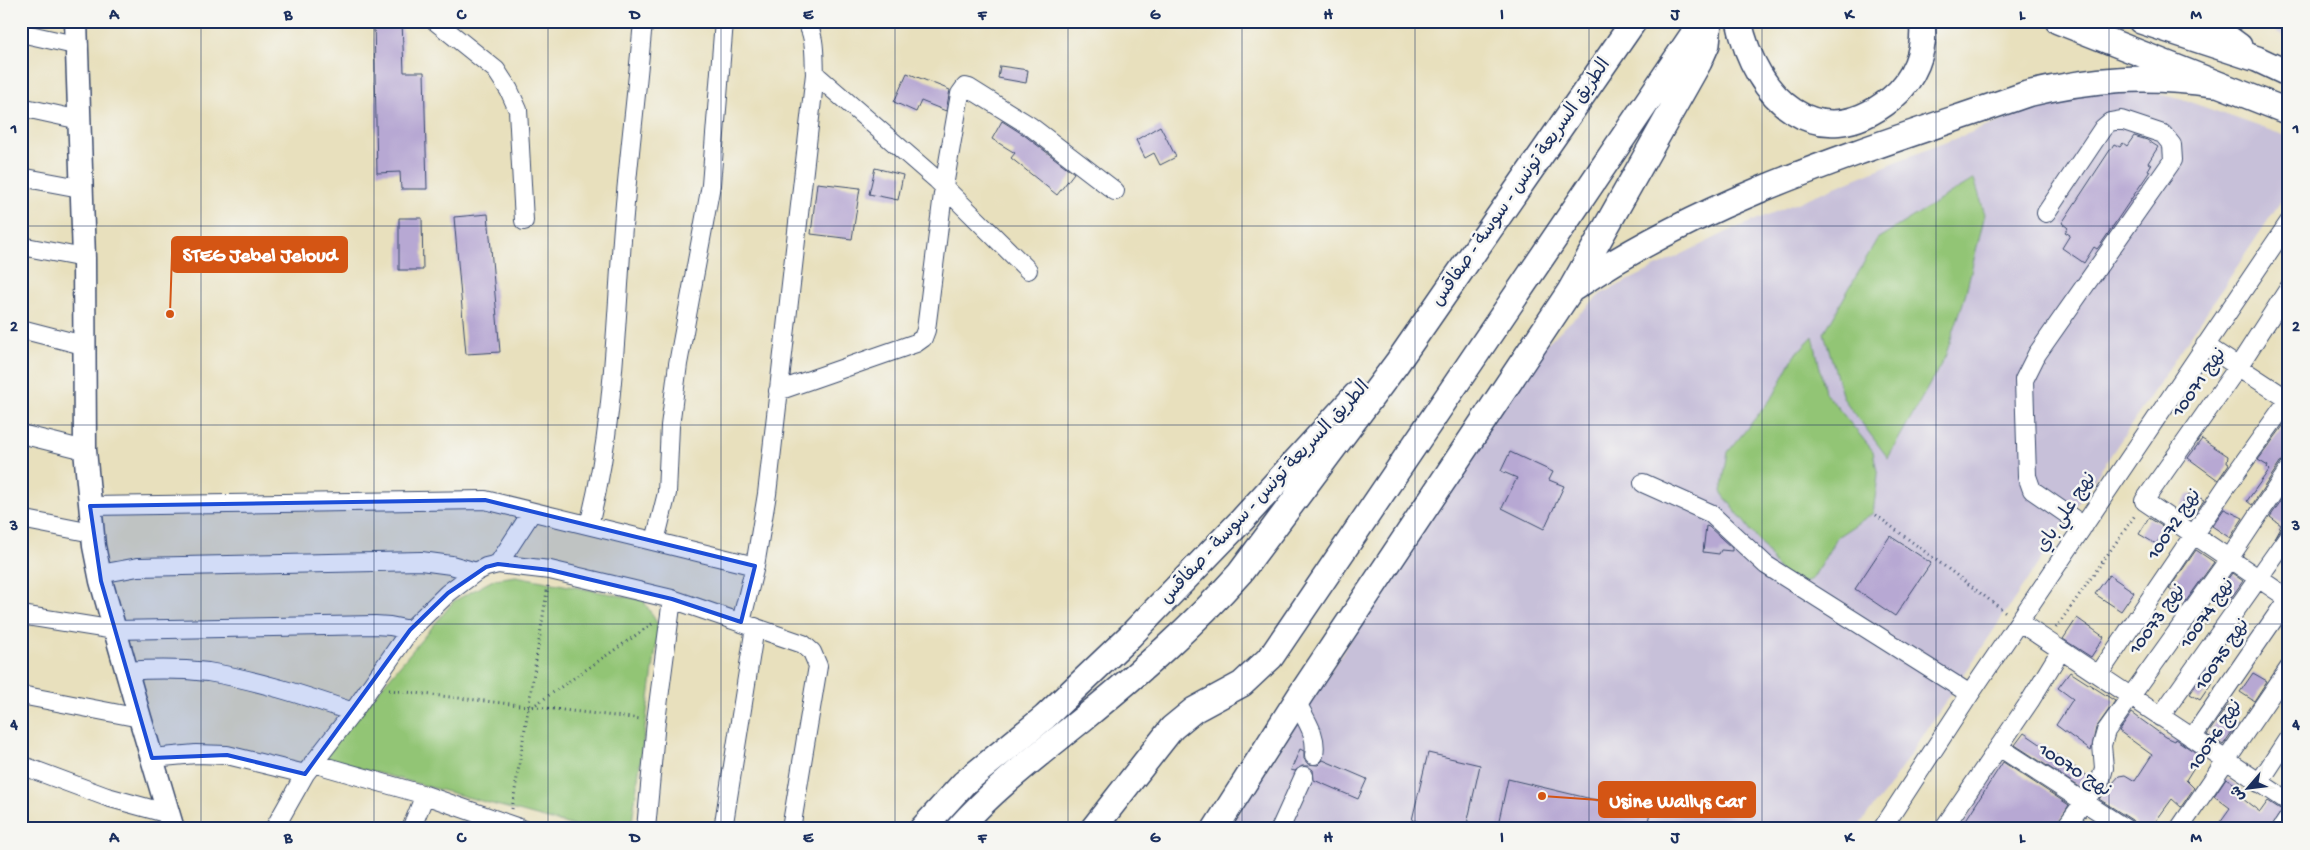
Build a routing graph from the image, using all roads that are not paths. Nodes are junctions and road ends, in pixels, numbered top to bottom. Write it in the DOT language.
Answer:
graph roads {
  1 [pos="76,21"];
  2 [pos="436,21"];
  3 [pos="645,21"];
  4 [pos="724,21"];
  5 [pos="1634,21"];
  6 [pos="1702,21"];
  7 [pos="1709,21"];
  8 [pos="1739,21"];
  9 [pos="1922,21"];
  10 [pos="2058,21"];
  11 [pos="2141,21"];
  12 [pos="2205,21"];
  13 [pos="809,23"];
  14 [pos="21,33"];
  15 [pos="79,46"];
  16 [pos="2257,59"];
  17 [pos="815,74"];
  18 [pos="2289,74"];
  19 [pos="2214,84"];
  20 [pos="21,107"];
  21 [pos="2289,112"];
  22 [pos="80,120"];
  23 [pos="21,177"];
  24 [pos="944,186"];
  25 [pos="80,188"];
  26 [pos="1115,191"];
  27 [pos="2046,213"];
  28 [pos="524,221"];
  29 [pos="2289,222"];
  30 [pos="21,246"];
  31 [pos="84,258"];
  32 [pos="1028,270"];
  33 [pos="2289,288"];
  34 [pos="1570,290"];
  35 [pos="21,328"];
  36 [pos="83,345"];
  37 [pos="2205,345"];
  38 [pos="1397,363"];
  39 [pos="2238,367"];
  40 [pos="778,390"];
  41 [pos="2289,400"];
  42 [pos="21,434"];
  43 [pos="85,450"];
  44 [pos="2289,469"];
  45 [pos="1643,483"];
  46 [pos="90,506"];
  47 [pos="532,512"];
  48 [pos="21,519"];
  49 [pos="589,525"];
  50 [pos="2084,526"];
  51 [pos="92,533"];
  52 [pos="2289,534"];
  53 [pos="2194,535"];
  54 [pos="656,541"];
  55 [pos="2229,559"];
  56 [pos="498,564"];
  57 [pos="755,566"];
  58 [pos="476,572"];
  59 [pos="100,574"];
  60 [pos="2258,579"];
  61 [pos="2288,598"];
  62 [pos="671,607"];
  63 [pos="21,615"];
  64 [pos="2019,622"];
  65 [pos="748,624"];
  66 [pos="116,630"];
  67 [pos="410,630"];
  68 [pos="2054,645"];
  69 [pos="2289,668"];
  70 [pos="127,671"];
  71 [pos="2099,674"];
  72 [pos="2283,687"];
  73 [pos="1970,694"];
  74 [pos="21,695"];
  75 [pos="2129,696"];
  76 [pos="1296,701"];
  77 [pos="353,712"];
  78 [pos="2160,717"];
  79 [pos="140,718"];
  80 [pos="2289,737"];
  81 [pos="2192,738"];
  82 [pos="1999,747"];
  83 [pos="1314,755"];
  84 [pos="152,758"];
  85 [pos="2226,760"];
  86 [pos="21,765"];
  87 [pos="309,769"];
  88 [pos="1304,776"];
  89 [pos="2259,783"];
  90 [pos="425,795"];
  91 [pos="2082,802"];
  92 [pos="2289,802"];
  93 [pos="2289,817"];
  94 [pos="171,821"];
  95 [pos="517,828"];
  96 [pos="274,829"];
  97 [pos="411,829"];
  98 [pos="646,829"];
  99 [pos="723,829"];
  100 [pos="791,829"];
  101 [pos="922,829"];
  102 [pos="958,829"];
  103 [pos="1093,829"];
  104 [pos="1215,829"];
  105 [pos="1280,829"];
  106 [pos="1882,829"];
  107 [pos="1943,829"];
  108 [pos="2064,829"];
  109 [pos="2126,829"];
  110 [pos="2179,829"];
  111 [pos="2281,829"];
  1 -- 15 [label="main road"];
  2 -- 28 [label="street"];
  3 -- 49 [label="street"];
  4 -- 54 [label="street"];
  5 -- 38 [label="highway, الطريق السريعة تونس - سوسة - صفاقس"];
  6 -- 103 [label="highway"];
  7 -- 34 [label="highway"];
  8 -- 9 [label="highway"];
  10 -- 19 [label="highway"];
  11 -- 16 [label="highway"];
  12 -- 16 [label="highway"];
  13 -- 17 [label="street"];
  14 -- 15 [label="street"];
  15 -- 22 [label="main road"];
  16 -- 18 [label="highway"];
  17 -- 24 [label="street"];
  17 -- 40 [label="street"];
  19 -- 21 [label="highway"];
  19 -- 34 [label="highway"];
  20 -- 22 [label="street"];
  22 -- 25 [label="main road"];
  23 -- 25 [label="street"];
  24 -- 26 [label="street"];
  24 -- 32 [label="street"];
  24 -- 40 [label="street"];
  25 -- 31 [label="main road"];
  27 -- 50 [label="street"];
  29 -- 37 [label="street, نهج علي باي"];
  30 -- 31 [label="street"];
  31 -- 36 [label="main road"];
  33 -- 39 [label="street, نهج 10071"];
  34 -- 76 [label="highway"];
  35 -- 36 [label="street"];
  36 -- 43 [label="main road"];
  37 -- 39 [label="street"];
  37 -- 50 [label="street, نهج علي باي"];
  38 -- 101 [label="highway, الطريق السريعة تونس - سوسة - صفاقس"];
  38 -- 102 [label="highway"];
  39 -- 41 [label="street"];
  39 -- 53 [label="street, نهج 10071"];
  40 -- 57 [label="street"];
  41 -- 53 [label="street, نهج 10072"];
  42 -- 43 [label="street"];
  43 -- 46 [label="main road"];
  44 -- 55 [label="street, نهج 10073"];
  45 -- 73 [label="street"];
  46 -- 47 [label="street"];
  46 -- 51 [label="main road"];
  47 -- 49 [label="street"];
  47 -- 56 [label="street"];
  48 -- 51 [label="street"];
  49 -- 54 [label="street"];
  50 -- 64 [label="street, نهج علي باي"];
  51 -- 59 [label="main road"];
  52 -- 60 [label="street, نهج 10074"];
  53 -- 55 [label="street"];
  53 -- 71 [label="street, نهج 10072"];
  54 -- 57 [label="street"];
  55 -- 60 [label="street"];
  55 -- 75 [label="street, نهج 10073"];
  56 -- 58 [label="street"];
  56 -- 62 [label="street"];
  57 -- 65 [label="street"];
  58 -- 59 [label="street"];
  58 -- 67 [label="street"];
  59 -- 66 [label="main road"];
  60 -- 61 [label="street"];
  60 -- 78 [label="street, نهج 10074"];
  61 -- 81 [label="street, نهج 10075"];
  62 -- 65 [label="street"];
  62 -- 98 [label="street"];
  63 -- 66 [label="street"];
  64 -- 68 [label="street"];
  64 -- 73 [label="street, نهج علي باي"];
  65 -- 99 [label="street"];
  65 -- 100 [label="street"];
  66 -- 67 [label="street"];
  66 -- 70 [label="main road"];
  67 -- 77 [label="street"];
  68 -- 71 [label="street"];
  68 -- 82 [label="street"];
  69 -- 72 [label="street, نهج 10076"];
  70 -- 77 [label="street"];
  70 -- 79 [label="main road"];
  71 -- 75 [label="street"];
  72 -- 85 [label="street, نهج 10076"];
  73 -- 106 [label="street, نهج علي باي"];
  74 -- 79 [label="street"];
  75 -- 78 [label="street"];
  75 -- 91 [label="street, نهج 10073"];
  76 -- 83 [label="street"];
  76 -- 104 [label="highway"];
  77 -- 87 [label="street"];
  78 -- 81 [label="street"];
  79 -- 84 [label="main road"];
  80 -- 89 [label="street"];
  81 -- 85 [label="street"];
  82 -- 91 [label="street, نهج 10070"];
  82 -- 107 [label="street"];
  84 -- 87 [label="street"];
  84 -- 94 [label="main road"];
  85 -- 89 [label="street"];
  85 -- 110 [label="street, نهج 10076"];
  86 -- 94 [label="street"];
  87 -- 90 [label="street"];
  87 -- 96 [label="street"];
  88 -- 105 [label="street"];
  89 -- 92 [label="street"];
  90 -- 95 [label="street"];
  90 -- 97 [label="street"];
  91 -- 108 [label="street, نهج 10073"];
  91 -- 109 [label="street, نهج 10070"];
  93 -- 111 [label="street"];
}
